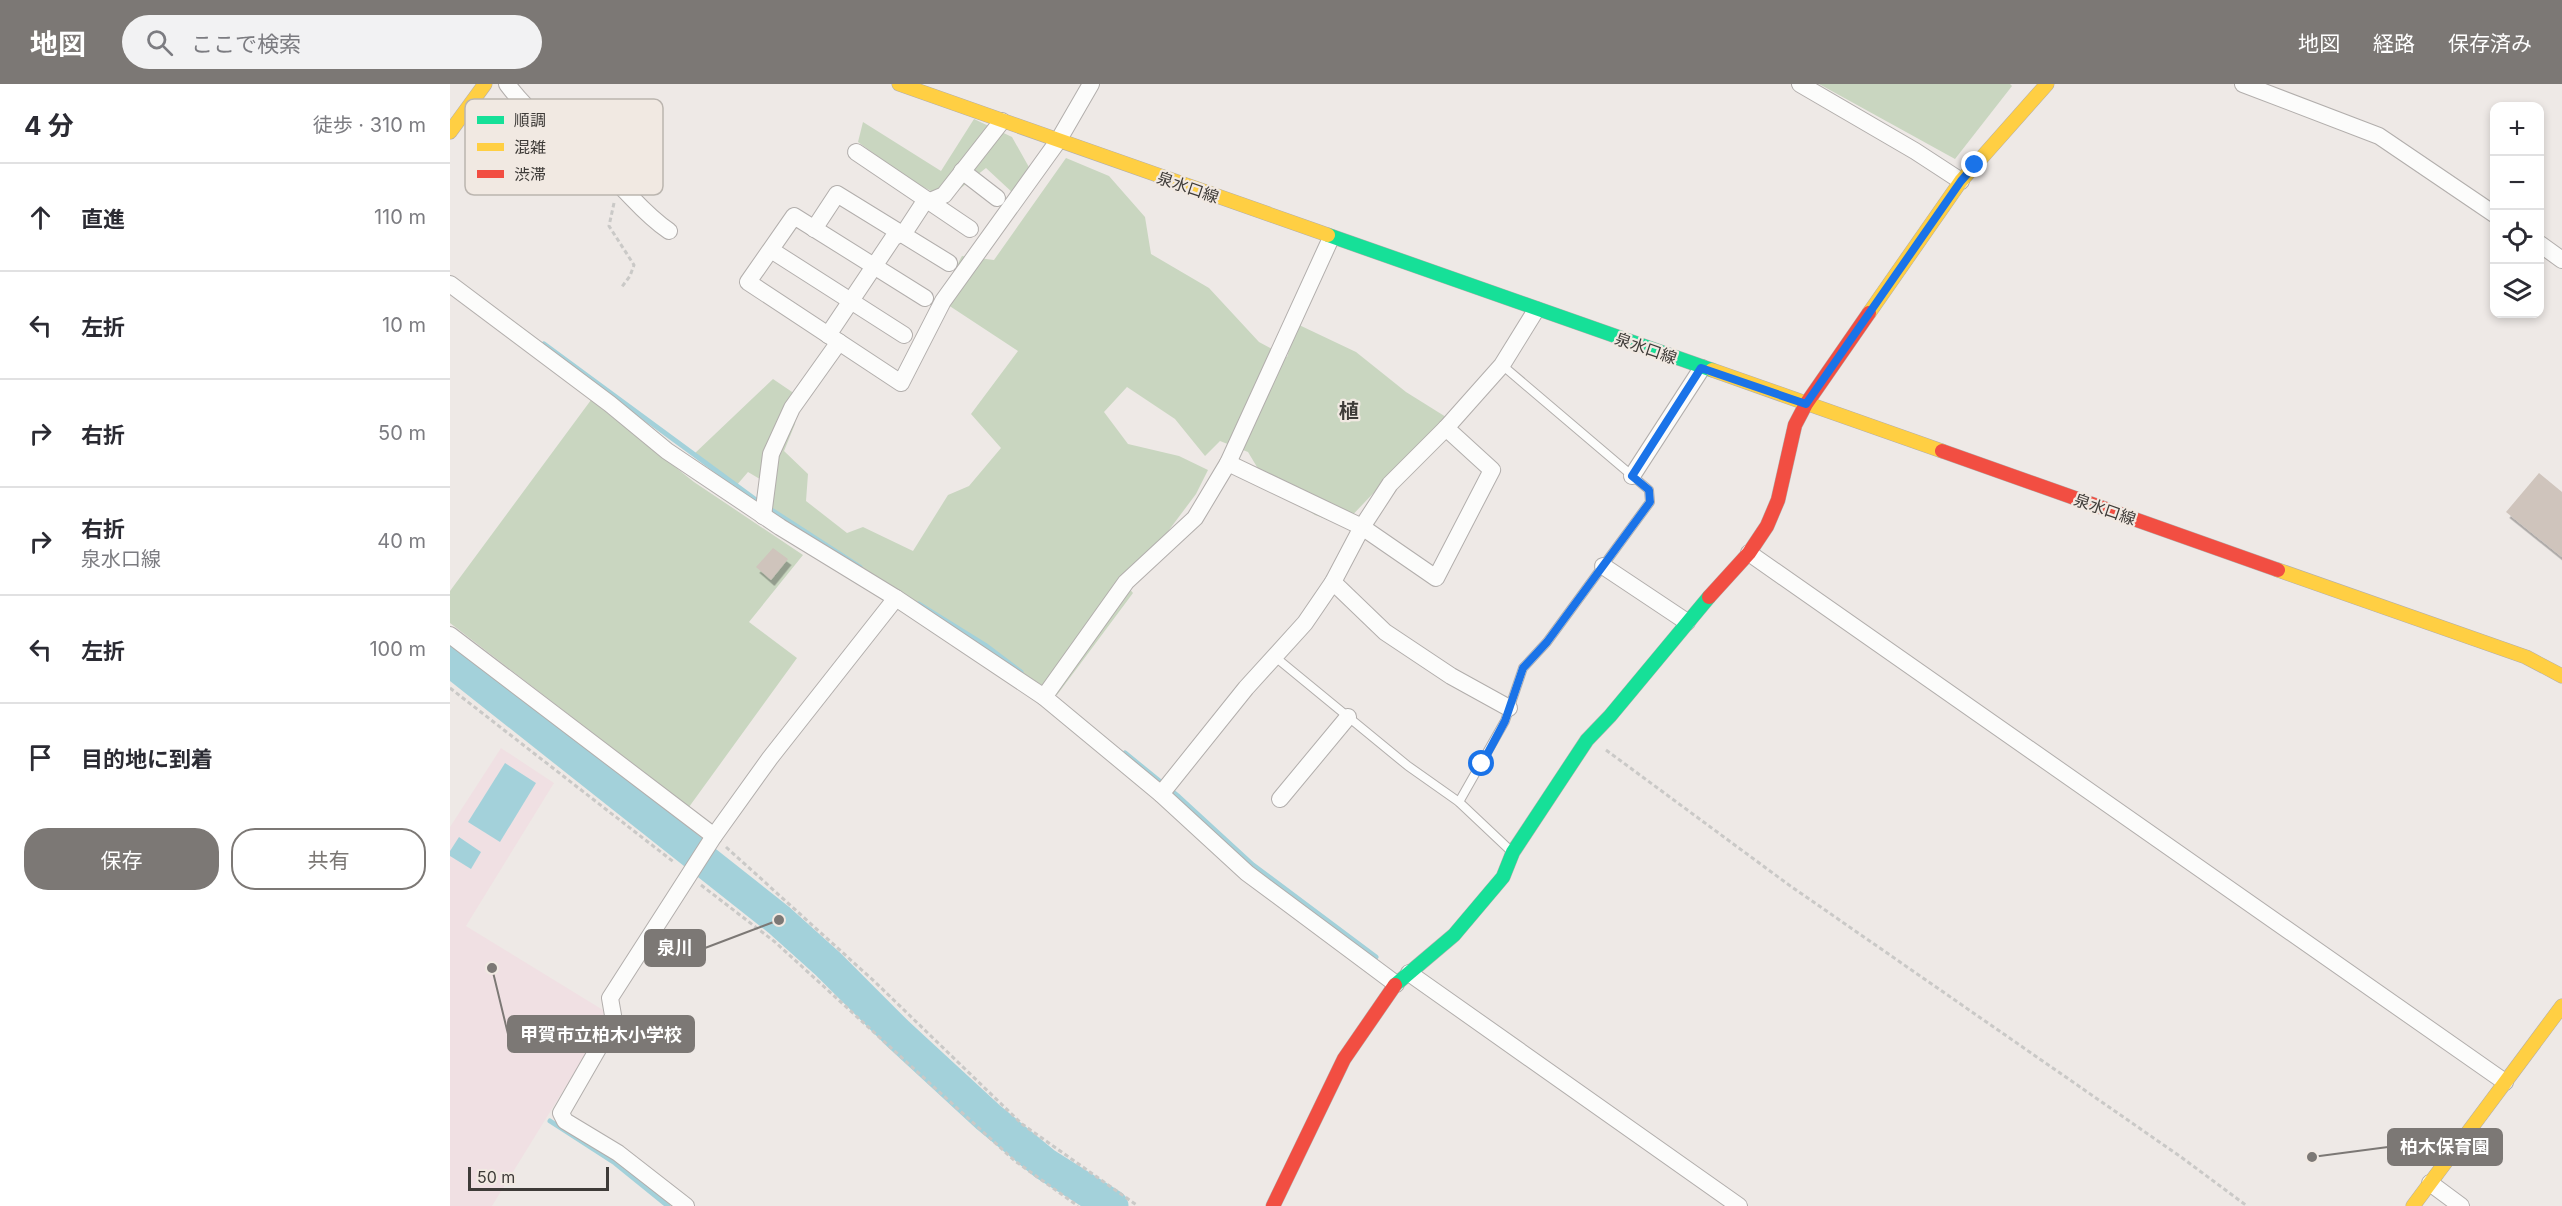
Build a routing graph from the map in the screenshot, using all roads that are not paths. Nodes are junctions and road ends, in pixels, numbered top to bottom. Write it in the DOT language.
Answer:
graph roads {
  1 [pos="485,84"];
  2 [pos="507,84"];
  3 [pos="899,84"];
  4 [pos="1091,84"];
  5 [pos="1800,84"];
  6 [pos="2047,84"];
  7 [pos="2243,84"];
  8 [pos="474,99"];
  9 [pos="520,99"];
  10 [pos="465,111"];
  11 [pos="1002,121"];
  12 [pos="450,132"];
  13 [pos="1058,141"];
  14 [pos="856,152"];
  15 [pos="962,171"];
  16 [pos="1961,181"];
  17 [pos="627,195"];
  18 [pos="997,198"];
  19 [pos="929,201"];
  20 [pos="2490,211"];
  21 [pos="814,229"];
  22 [pos="970,229"];
  23 [pos="669,231"];
  24 [pos="900,233"];
  25 [pos="1331,238"];
  26 [pos="2544,247"];
  27 [pos="771,250"];
  28 [pos="2562,260"];
  29 [pos="949,263"];
  30 [pos="874,266"];
  31 [pos="450,284"];
  32 [pos="925,298"];
  33 [pos="850,301"];
  34 [pos="1536,310"];
  35 [pos="904,334"];
  36 [pos="833,338"];
  37 [pos="1502,365"];
  38 [pos="1701,368"];
  39 [pos="1806,404"];
  40 [pos="1446,428"];
  41 [pos="1228,463"];
  42 [pos="1632,476"];
  43 [pos="763,516"];
  44 [pos="1362,526"];
  45 [pos="1749,554"];
  46 [pos="1603,566"];
  47 [pos="1333,582"];
  48 [pos="896,598"];
  49 [pos="1687,622"];
  50 [pos="450,635"];
  51 [pos="1274,657"];
  52 [pos="2562,676"];
  53 [pos="1044,697"];
  54 [pos="1509,708"];
  55 [pos="1348,717"];
  56 [pos="1161,794"];
  57 [pos="1280,799"];
  58 [pos="1460,802"];
  59 [pos="711,843"];
  60 [pos="1513,852"];
  61 [pos="1409,973"];
  62 [pos="1396,984"];
  63 [pos="2562,1006"];
  64 [pos="2505,1082"];
  65 [pos="2430,1183"];
  66 [pos="686,1206"];
  67 [pos="1273,1206"];
  68 [pos="1739,1206"];
  69 [pos="2413,1206"];
  70 [pos="2461,1206"];
  1 -- 8 [label="main road"];
  2 -- 9 [label="street"];
  3 -- 11 [label="main road, 泉水口線"];
  4 -- 13 [label="street"];
  5 -- 16 [label="street"];
  6 -- 16 [label="main road"];
  7 -- 20 [label="street"];
  10 -- 12 [label="main road"];
  11 -- 13 [label="main road, 泉水口線"];
  11 -- 15 [label="street"];
  13 -- 25 [label="main road, 泉水口線"];
  13 -- 36 [label="street"];
  14 -- 19 [label="street"];
  15 -- 18 [label="street"];
  15 -- 19 [label="street"];
  16 -- 39 [label="main road"];
  17 -- 23 [label="street"];
  19 -- 22 [label="street"];
  19 -- 24 [label="street"];
  21 -- 24 [label="street"];
  21 -- 27 [label="street"];
  21 -- 30 [label="street"];
  24 -- 29 [label="street"];
  24 -- 30 [label="street"];
  25 -- 34 [label="main road, 泉水口線"];
  25 -- 41 [label="street"];
  26 -- 28 [label="street"];
  27 -- 33 [label="street"];
  27 -- 36 [label="street"];
  30 -- 32 [label="street"];
  30 -- 33 [label="street"];
  31 -- 43 [label="street"];
  33 -- 35 [label="street"];
  33 -- 36 [label="street"];
  34 -- 37 [label="street"];
  34 -- 38 [label="main road, 泉水口線"];
  36 -- 43 [label="street"];
  37 -- 40 [label="street"];
  37 -- 42 [label="lane"];
  38 -- 39 [label="main road, 泉水口線"];
  38 -- 42 [label="street"];
  39 -- 45 [label="main road"];
  39 -- 52 [label="main road, 泉水口線"];
  40 -- 44 [label="street"];
  40 -- 44 [label="street"];
  41 -- 44 [label="street"];
  41 -- 53 [label="street"];
  42 -- 46 [label="lane"];
  43 -- 48 [label="street"];
  44 -- 47 [label="street"];
  45 -- 49 [label="main road"];
  45 -- 64 [label="street"];
  46 -- 49 [label="street"];
  46 -- 54 [label="lane"];
  47 -- 51 [label="street"];
  47 -- 54 [label="street"];
  48 -- 53 [label="street"];
  48 -- 59 [label="street"];
  49 -- 60 [label="main road"];
  50 -- 59 [label="street"];
  51 -- 55 [label="lane"];
  51 -- 56 [label="street"];
  53 -- 56 [label="street"];
  54 -- 58 [label="lane"];
  55 -- 57 [label="street"];
  55 -- 58 [label="lane"];
  56 -- 62 [label="street"];
  58 -- 60 [label="lane"];
  59 -- 66 [label="street"];
  60 -- 61 [label="main road"];
  61 -- 62 [label="main road"];
  61 -- 68 [label="street"];
  62 -- 67 [label="main road"];
  63 -- 64 [label="main road"];
  64 -- 65 [label="main road"];
  65 -- 69 [label="main road"];
  65 -- 70 [label="street"];
}
